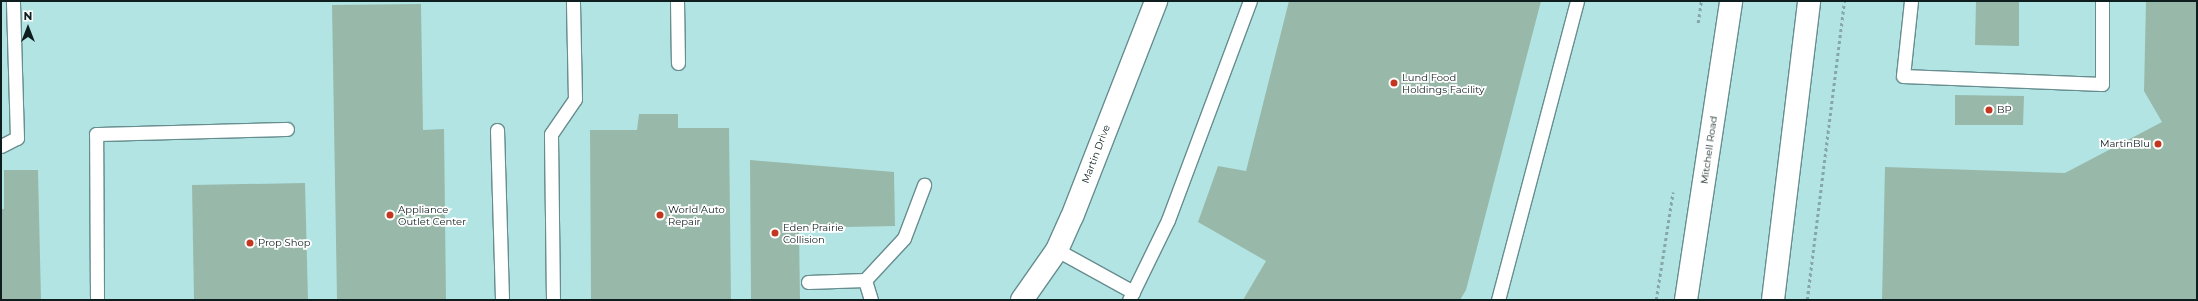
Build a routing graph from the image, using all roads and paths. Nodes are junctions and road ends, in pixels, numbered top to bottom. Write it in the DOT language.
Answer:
graph roads {
  1 [pos="13,1"];
  2 [pos="573,1"];
  3 [pos="677,1"];
  4 [pos="1156,1"];
  5 [pos="1250,1"];
  6 [pos="1577,1"];
  7 [pos="1731,1"];
  8 [pos="1809,1"];
  9 [pos="1844,1"];
  10 [pos="1910,1"];
  11 [pos="2102,1"];
  12 [pos="678,63"];
  13 [pos="287,129"];
  14 [pos="497,130"];
  15 [pos="1,146"];
  16 [pos="924,185"];
  17 [pos="1057,250"];
  18 [pos="864,280"];
  19 [pos="808,282"];
  20 [pos="1131,296"];
  21 [pos="97,300"];
  22 [pos="502,300"];
  23 [pos="553,300"];
  24 [pos="871,300"];
  25 [pos="1022,300"];
  26 [pos="1498,300"];
  27 [pos="1686,300"];
  28 [pos="1773,300"];
  29 [pos="1807,300"];
  1 -- 15 [label="lane"];
  2 -- 23 [label="lane"];
  3 -- 12 [label="lane"];
  4 -- 17 [label="main road, Martin Drive"];
  5 -- 20 [label="lane"];
  6 -- 26 [label="lane"];
  7 -- 27 [label="main road, Mitchell Road"];
  8 -- 28 [label="main road"];
  9 -- 29 [label="path"];
  10 -- 11 [label="lane"];
  13 -- 21 [label="lane"];
  14 -- 22 [label="lane"];
  16 -- 18 [label="lane"];
  17 -- 20 [label="lane"];
  17 -- 25 [label="main road, Martin Drive"];
  18 -- 19 [label="lane"];
  18 -- 24 [label="lane"];
}
